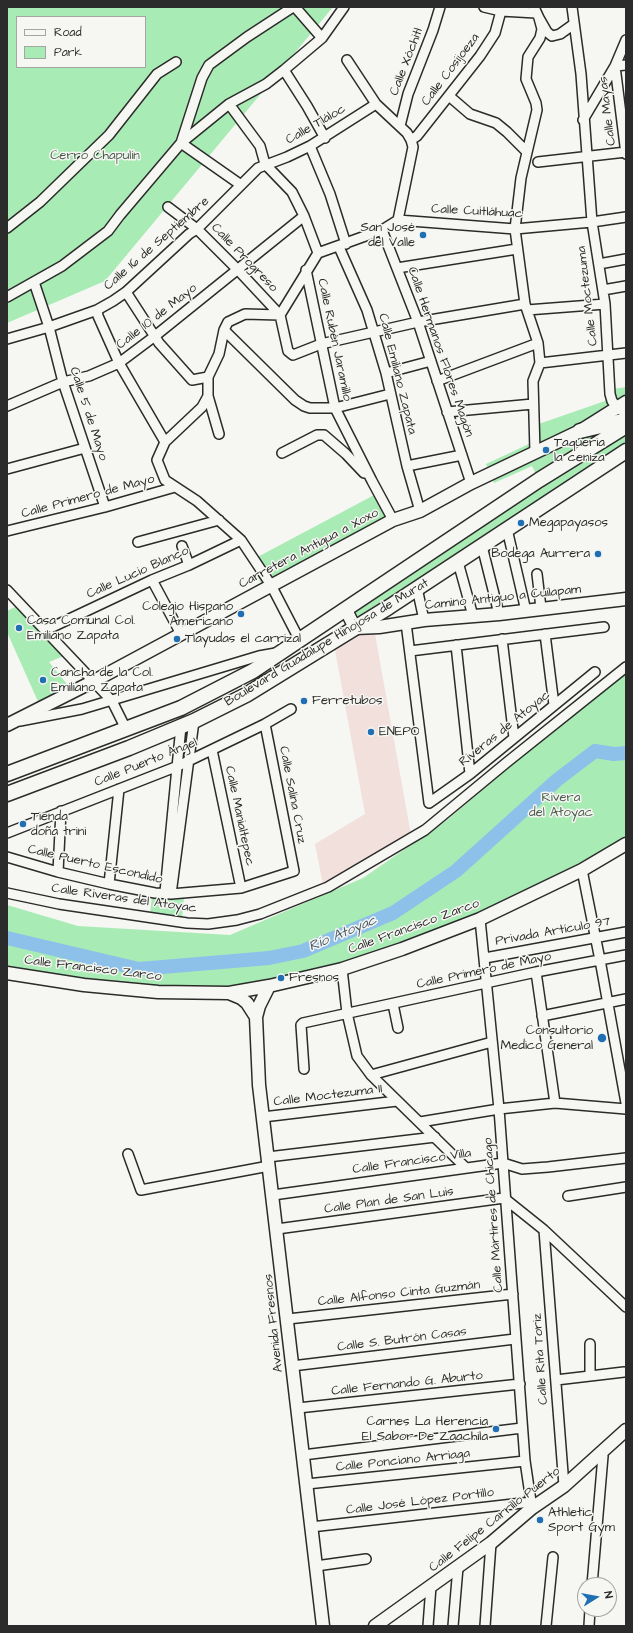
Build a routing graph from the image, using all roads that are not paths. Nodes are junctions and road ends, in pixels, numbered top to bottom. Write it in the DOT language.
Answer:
graph roads {
  1 [pos="294,7"];
  2 [pos="344,7"];
  3 [pos="440,7"];
  4 [pos="484,7"];
  5 [pos="572,7"];
  6 [pos="501,11"];
  7 [pos="536,13"];
  8 [pos="574,24"];
  9 [pos="322,38"];
  10 [pos="626,40"];
  11 [pos="347,60"];
  12 [pos="176,62"];
  13 [pos="626,65"];
  14 [pos="615,66"];
  15 [pos="284,70"];
  16 [pos="449,96"];
  17 [pos="229,104"];
  18 [pos="376,104"];
  19 [pos="583,120"];
  20 [pos="400,126"];
  21 [pos="325,138"];
  22 [pos="411,140"];
  23 [pos="181,143"];
  24 [pos="310,146"];
  25 [pos="527,152"];
  26 [pos="626,153"];
  27 [pos="587,158"];
  28 [pos="538,162"];
  29 [pos="265,164"];
  30 [pos="241,185"];
  31 [pos="168,207"];
  32 [pos="304,216"];
  33 [pos="626,217"];
  34 [pos="398,220"];
  35 [pos="592,222"];
  36 [pos="7,228"];
  37 [pos="197,229"];
  38 [pos="515,229"];
  39 [pos="382,230"];
  40 [pos="342,245"];
  41 [pos="517,248"];
  42 [pos="318,253"];
  43 [pos="626,260"];
  44 [pos="599,264"];
  45 [pos="397,268"];
  46 [pos="238,270"];
  47 [pos="306,270"];
  48 [pos="34,282"];
  49 [pos="626,286"];
  50 [pos="603,290"];
  51 [pos="126,292"];
  52 [pos="7,297"];
  53 [pos="605,304"];
  54 [pos="526,307"];
  55 [pos="97,310"];
  56 [pos="280,315"];
  57 [pos="418,322"];
  58 [pos="49,328"];
  59 [pos="224,330"];
  60 [pos="374,332"];
  61 [pos="156,336"];
  62 [pos="7,339"];
  63 [pos="538,343"];
  64 [pos="321,344"];
  65 [pos="626,354"];
  66 [pos="608,355"];
  67 [pos="431,361"];
  68 [pos="119,363"];
  69 [pos="540,363"];
  70 [pos="386,373"];
  71 [pos="208,377"];
  72 [pos="437,381"];
  73 [pos="63,382"];
  74 [pos="390,394"];
  75 [pos="208,396"];
  76 [pos="533,404"];
  77 [pos="7,405"];
  78 [pos="335,408"];
  79 [pos="623,408"];
  80 [pos="447,412"];
  81 [pos="626,420"];
  82 [pos="626,426"];
  83 [pos="580,432"];
  84 [pos="219,434"];
  85 [pos="165,442"];
  86 [pos="86,448"];
  87 [pos="626,451"];
  88 [pos="534,452"];
  89 [pos="282,453"];
  90 [pos="462,455"];
  91 [pos="407,466"];
  92 [pos="7,469"];
  93 [pos="372,481"];
  94 [pos="472,483"];
  95 [pos="175,487"];
  96 [pos="104,507"];
  97 [pos="420,511"];
  98 [pos="219,520"];
  99 [pos="394,520"];
  100 [pos="507,528"];
  101 [pos="7,531"];
  102 [pos="241,540"];
  103 [pos="138,542"];
  104 [pos="182,546"];
  105 [pos="482,546"];
  106 [pos="458,562"];
  107 [pos="189,565"];
  108 [pos="537,574"];
  109 [pos="152,580"];
  110 [pos="271,585"];
  111 [pos="417,588"];
  112 [pos="7,590"];
  113 [pos="626,599"];
  114 [pos="541,608"];
  115 [pos="346,610"];
  116 [pos="526,611"];
  117 [pos="499,614"];
  118 [pos="473,616"];
  119 [pos="424,620"];
  120 [pos="406,623"];
  121 [pos="604,626"];
  122 [pos="355,628"];
  123 [pos="46,630"];
  124 [pos="181,634"];
  125 [pos="545,634"];
  126 [pos="502,639"];
  127 [pos="300,641"];
  128 [pos="456,645"];
  129 [pos="283,651"];
  130 [pos="410,651"];
  131 [pos="626,667"];
  132 [pos="595,672"];
  133 [pos="94,681"];
  134 [pos="112,701"];
  135 [pos="554,705"];
  136 [pos="291,709"];
  137 [pos="194,721"];
  138 [pos="8,724"];
  139 [pos="265,724"];
  140 [pos="181,726"];
  141 [pos="126,730"];
  142 [pos="514,738"];
  143 [pos="212,750"];
  144 [pos="189,761"];
  145 [pos="178,766"];
  146 [pos="7,774"];
  147 [pos="470,774"];
  148 [pos="119,789"];
  149 [pos="7,794"];
  150 [pos="61,811"];
  151 [pos="7,833"];
  152 [pos="626,844"];
  153 [pos="7,857"];
  154 [pos="582,870"];
  155 [pos="294,871"];
  156 [pos="58,872"];
  157 [pos="110,884"];
  158 [pos="241,888"];
  159 [pos="7,893"];
  160 [pos="168,894"];
  161 [pos="480,919"];
  162 [pos="626,932"];
  163 [pos="596,937"];
  164 [pos="626,955"];
  165 [pos="485,958"];
  166 [pos="600,960"];
  167 [pos="342,969"];
  168 [pos="536,972"];
  169 [pos="7,973"];
  170 [pos="487,983"];
  171 [pos="269,986"];
  172 [pos="229,993"];
  173 [pos="626,999"];
  174 [pos="607,1003"];
  175 [pos="393,1004"];
  176 [pos="347,1013"];
  177 [pos="542,1016"];
  178 [pos="256,1017"];
  179 [pos="398,1028"];
  180 [pos="492,1042"];
  181 [pos="626,1047"];
  182 [pos="616,1049"];
  183 [pos="304,1068"];
  184 [pos="371,1075"];
  185 [pos="396,1101"];
  186 [pos="555,1103"];
  187 [pos="626,1103"];
  188 [pos="626,1108"];
  189 [pos="498,1109"];
  190 [pos="263,1117"];
  191 [pos="420,1122"];
  192 [pos="435,1137"];
  193 [pos="128,1154"];
  194 [pos="626,1158"];
  195 [pos="268,1162"];
  196 [pos="503,1163"];
  197 [pos="466,1168"];
  198 [pos="626,1187"];
  199 [pos="273,1195"];
  200 [pos="568,1196"];
  201 [pos="504,1198"];
  202 [pos="277,1229"];
  203 [pos="544,1230"];
  204 [pos="513,1294"];
  205 [pos="626,1306"];
  206 [pos="288,1319"];
  207 [pos="515,1339"];
  208 [pos="590,1344"];
  209 [pos="292,1366"];
  210 [pos="624,1372"];
  211 [pos="590,1376"];
  212 [pos="556,1380"];
  213 [pos="520,1384"];
  214 [pos="298,1408"];
  215 [pos="522,1428"];
  216 [pos="626,1430"];
  217 [pos="600,1452"];
  218 [pos="303,1455"];
  219 [pos="525,1461"];
  220 [pos="307,1484"];
  221 [pos="564,1486"];
  222 [pos="532,1505"];
  223 [pos="311,1527"];
  224 [pos="491,1543"];
  225 [pos="553,1557"];
  226 [pos="366,1559"];
  227 [pos="316,1566"];
  228 [pos="458,1567"];
  229 [pos="593,1577"];
  230 [pos="431,1586"];
  231 [pos="388,1622"];
  232 [pos="323,1626"];
  233 [pos="375,1626"];
  234 [pos="428,1626"];
  235 [pos="453,1626"];
  236 [pos="485,1626"];
  237 [pos="546,1626"];
  1 -- 9 [label="street"];
  1 -- 23 [label="street"];
  2 -- 9 [label="street"];
  3 -- 20 [label="street, Calle Xóchitl"];
  4 -- 6 [label="street"];
  5 -- 8 [label="street, Calle Moctezuma"];
  6 -- 7 [label="street"];
  6 -- 16 [label="street, Calle Cosijoeza"];
  7 -- 8 [label="street"];
  7 -- 25 [label="street"];
  8 -- 19 [label="street, Calle Moctezuma"];
  9 -- 15 [label="street"];
  10 -- 14 [label="street"];
  11 -- 18 [label="street"];
  12 -- 36 [label="street"];
  13 -- 14 [label="street"];
  14 -- 19 [label="street"];
  14 -- 26 [label="street, Calle Mayas"];
  15 -- 17 [label="street"];
  15 -- 21 [label="street"];
  16 -- 22 [label="street, Calle Cosijoeza"];
  16 -- 25 [label="street"];
  17 -- 23 [label="street"];
  17 -- 29 [label="street"];
  18 -- 20 [label="street"];
  18 -- 21 [label="street, Calle Tláloc"];
  19 -- 27 [label="street, Calle Moctezuma"];
  20 -- 22 [label="street"];
  21 -- 24 [label="street, Calle Tláloc"];
  22 -- 34 [label="street"];
  23 -- 30 [label="street"];
  23 -- 48 [label="street"];
  24 -- 29 [label="street, Calle Tláloc"];
  24 -- 40 [label="street, Calle Emiliano Zapata"];
  25 -- 38 [label="street"];
  26 -- 27 [label="street"];
  27 -- 28 [label="street"];
  27 -- 35 [label="street, Calle Moctezuma"];
  29 -- 30 [label="street, Calle 16 de Septiembre"];
  29 -- 32 [label="street"];
  30 -- 37 [label="street, Calle 16 de Septiembre"];
  31 -- 37 [label="street, Calle Progreso"];
  32 -- 42 [label="street"];
  32 -- 46 [label="street, Calle 10 de Mayo"];
  33 -- 35 [label="street, Calle Cuitláhuac"];
  34 -- 38 [label="street, Calle Cuitláhuac"];
  34 -- 39 [label="street"];
  35 -- 38 [label="street, Calle Cuitláhuac"];
  35 -- 44 [label="street, Calle Moctezuma"];
  37 -- 46 [label="street, Calle Progreso"];
  37 -- 51 [label="street, Calle 16 de Septiembre"];
  38 -- 41 [label="street"];
  39 -- 40 [label="street"];
  39 -- 45 [label="street, Calle Hermanos Flores Magón"];
  40 -- 42 [label="street"];
  40 -- 60 [label="street, Calle Emiliano Zapata"];
  41 -- 45 [label="street"];
  41 -- 54 [label="street"];
  42 -- 47 [label="street"];
  43 -- 44 [label="street"];
  44 -- 50 [label="street, Calle Moctezuma"];
  45 -- 57 [label="street, Calle Hermanos Flores Magón"];
  46 -- 56 [label="street, Calle Progreso"];
  46 -- 61 [label="street, Calle 10 de Mayo"];
  47 -- 56 [label="street"];
  47 -- 64 [label="street, Calle Rubén Jaramillo"];
  48 -- 52 [label="street"];
  48 -- 58 [label="street, Calle 5 de Mayo"];
  49 -- 50 [label="street"];
  50 -- 53 [label="street, Calle Moctezuma"];
  51 -- 55 [label="street, Calle 16 de Septiembre"];
  51 -- 61 [label="street"];
  53 -- 54 [label="street"];
  53 -- 66 [label="street, Calle Moctezuma"];
  54 -- 57 [label="street"];
  54 -- 63 [label="street"];
  55 -- 58 [label="street, Calle 16 de Septiembre"];
  55 -- 68 [label="street"];
  56 -- 59 [label="street"];
  56 -- 64 [label="street"];
  57 -- 60 [label="street"];
  57 -- 67 [label="street, Calle Hermanos Flores Magón"];
  58 -- 62 [label="street, Calle 16 de Septiembre"];
  58 -- 73 [label="street, Calle 5 de Mayo"];
  59 -- 71 [label="street"];
  59 -- 78 [label="street"];
  60 -- 64 [label="street"];
  60 -- 70 [label="street, Calle Emiliano Zapata"];
  61 -- 68 [label="street, Calle 10 de Mayo"];
  61 -- 71 [label="street"];
  63 -- 69 [label="street"];
  63 -- 72 [label="street"];
  64 -- 78 [label="street, Calle Rubén Jaramillo"];
  65 -- 66 [label="street"];
  66 -- 69 [label="street"];
  66 -- 79 [label="street, Calle Moctezuma"];
  67 -- 70 [label="street"];
  67 -- 72 [label="street, Calle Hermanos Flores Magón"];
  68 -- 73 [label="street, Calle 10 de Mayo"];
  68 -- 85 [label="street"];
  69 -- 76 [label="street"];
  70 -- 74 [label="street, Calle Emiliano Zapata"];
  71 -- 75 [label="street"];
  72 -- 80 [label="street, Calle Hermanos Flores Magón"];
  73 -- 77 [label="street, Calle 10 de Mayo"];
  73 -- 86 [label="street, Calle 5 de Mayo"];
  74 -- 78 [label="street"];
  74 -- 91 [label="street, Calle Emiliano Zapata"];
  75 -- 84 [label="street"];
  75 -- 85 [label="street"];
  76 -- 80 [label="street"];
  76 -- 88 [label="street"];
  78 -- 93 [label="street, Calle Rubén Jaramillo"];
  79 -- 83 [label="street, Carretera Antigua a Xoxo"];
  80 -- 90 [label="street, Calle Hermanos Flores Magón"];
  81 -- 83 [label="main road"];
  82 -- 115 [label="main road, Boulevard Guadalupe Hinojosa de Murat"];
  83 -- 88 [label="street, Carretera Antigua a Xoxo"];
  85 -- 95 [label="street"];
  86 -- 92 [label="street"];
  86 -- 96 [label="street, Calle 5 de Mayo"];
  87 -- 100 [label="main road, Boulevard Guadalupe Hinojosa de Murat"];
  88 -- 94 [label="street, Carretera Antigua a Xoxo"];
  89 -- 93 [label="street"];
  90 -- 91 [label="street"];
  90 -- 94 [label="street, Calle Hermanos Flores Magón"];
  91 -- 97 [label="street, Calle Emiliano Zapata"];
  93 -- 99 [label="street, Calle Rubén Jaramillo"];
  94 -- 97 [label="street, Carretera Antigua a Xoxo"];
  95 -- 96 [label="street, Calle Primero de Mayo"];
  95 -- 98 [label="street"];
  96 -- 101 [label="street, Calle Primero de Mayo"];
  97 -- 99 [label="street, Carretera Antigua a Xoxo"];
  98 -- 102 [label="street"];
  98 -- 103 [label="street"];
  99 -- 110 [label="street, Carretera Antigua a Xoxo"];
  100 -- 105 [label="main road, Boulevard Guadalupe Hinojosa de Murat"];
  100 -- 116 [label="street"];
  102 -- 107 [label="street, Calle Lucio Blanco"];
  102 -- 110 [label="street"];
  104 -- 107 [label="street"];
  105 -- 106 [label="main road, Boulevard Guadalupe Hinojosa de Murat"];
  105 -- 117 [label="street"];
  106 -- 111 [label="main road, Boulevard Guadalupe Hinojosa de Murat"];
  106 -- 118 [label="street"];
  107 -- 109 [label="street, Calle Lucio Blanco"];
  108 -- 114 [label="street"];
  109 -- 123 [label="street, Calle Lucio Blanco"];
  109 -- 124 [label="street"];
  110 -- 124 [label="street, Carretera Antigua a Xoxo"];
  110 -- 127 [label="street"];
  111 -- 119 [label="street"];
  111 -- 122 [label="main road, Boulevard Guadalupe Hinojosa de Murat"];
  112 -- 123 [label="street"];
  113 -- 114 [label="street, Camino Antiguo a Cuilapam"];
  114 -- 116 [label="street, Camino Antiguo a Cuilapam"];
  115 -- 122 [label="street"];
  115 -- 127 [label="main road, Boulevard Guadalupe Hinojosa de Murat"];
  116 -- 117 [label="street, Camino Antiguo a Cuilapam"];
  117 -- 118 [label="street, Camino Antiguo a Cuilapam"];
  118 -- 119 [label="street, Camino Antiguo a Cuilapam"];
  119 -- 120 [label="street, Camino Antiguo a Cuilapam"];
  120 -- 122 [label="street, Camino Antiguo a Cuilapam"];
  120 -- 130 [label="street"];
  121 -- 125 [label="street"];
  122 -- 137 [label="main road, Boulevard Guadalupe Hinojosa de Murat"];
  123 -- 133 [label="street"];
  124 -- 133 [label="street, Carretera Antigua a Xoxo"];
  125 -- 126 [label="street"];
  125 -- 135 [label="street"];
  126 -- 128 [label="street"];
  126 -- 142 [label="street"];
  127 -- 129 [label="main road, Boulevard Guadalupe Hinojosa de Murat"];
  128 -- 130 [label="street"];
  128 -- 147 [label="street"];
  129 -- 134 [label="street"];
  129 -- 141 [label="main road, Boulevard Guadalupe Hinojosa de Murat"];
  130 -- 147 [label="street, Riveras de Atoyac"];
  131 -- 159 [label="street, Calle Riveras del Atoyac"];
  132 -- 135 [label="street, Riveras de Atoyac"];
  133 -- 134 [label="street"];
  133 -- 138 [label="street, Carretera Antigua a Xoxo"];
  134 -- 138 [label="street"];
  134 -- 141 [label="street"];
  135 -- 142 [label="street, Riveras de Atoyac"];
  136 -- 139 [label="street, Calle Puerto Ángel"];
  137 -- 140 [label="main road, Boulevard Guadalupe Hinojosa de Murat"];
  137 -- 144 [label="street"];
  139 -- 143 [label="street, Calle Puerto Ángel"];
  139 -- 155 [label="street, Calle Salina Cruz"];
  140 -- 145 [label="street"];
  140 -- 149 [label="main road, Boulevard Guadalupe Hinojosa de Murat"];
  141 -- 146 [label="main road, Boulevard Guadalupe Hinojosa de Murat"];
  142 -- 147 [label="street, Riveras de Atoyac"];
  143 -- 144 [label="street, Calle Puerto Ángel"];
  143 -- 158 [label="street, Calle Manialtepec"];
  144 -- 145 [label="street, Calle Puerto Ángel"];
  144 -- 160 [label="street"];
  145 -- 148 [label="street, Calle Puerto Ángel"];
  145 -- 160 [label="street"];
  148 -- 150 [label="street, Calle Puerto Ángel"];
  148 -- 157 [label="street"];
  150 -- 151 [label="street, Calle Puerto Ángel"];
  150 -- 156 [label="street"];
  152 -- 154 [label="street, Calle Francisco Zarco"];
  153 -- 156 [label="street, Calle Puerto Escondido"];
  154 -- 161 [label="street, Calle Francisco Zarco"];
  154 -- 163 [label="street"];
  155 -- 158 [label="street, Calle Puerto Escondido"];
  156 -- 157 [label="street, Calle Puerto Escondido"];
  157 -- 160 [label="street, Calle Puerto Escondido"];
  158 -- 160 [label="street, Calle Puerto Escondido"];
  161 -- 165 [label="street, Calle Mártires de Chicago"];
  161 -- 167 [label="street, Calle Francisco Zarco"];
  162 -- 163 [label="street, Privada Artículo 97"];
  163 -- 165 [label="street, Privada Artículo 97"];
  163 -- 166 [label="street"];
  164 -- 166 [label="street, Calle Primero de Mayo"];
  165 -- 170 [label="street, Calle Mártires de Chicago"];
  166 -- 168 [label="street, Calle Primero de Mayo"];
  166 -- 174 [label="street"];
  167 -- 171 [label="street, Calle Francisco Zarco"];
  167 -- 176 [label="street"];
  168 -- 170 [label="street, Calle Primero de Mayo"];
  168 -- 177 [label="street"];
  169 -- 172 [label="street, Calle Francisco Zarco"];
  170 -- 175 [label="street, Calle Primero de Mayo"];
  170 -- 180 [label="street, Calle Mártires de Chicago"];
  171 -- 172 [label="street, Calle Francisco Zarco"];
  171 -- 178 [label="street, Avenida Fresnos"];
  172 -- 178 [label="street"];
  173 -- 174 [label="street"];
  174 -- 177 [label="street"];
  174 -- 182 [label="street"];
  175 -- 176 [label="street, Calle Primero de Mayo"];
  175 -- 179 [label="street"];
  176 -- 183 [label="street, Calle Primero de Mayo"];
  176 -- 184 [label="street"];
  177 -- 186 [label="street"];
  178 -- 190 [label="street, Avenida Fresnos"];
  180 -- 184 [label="street"];
  180 -- 189 [label="street, Calle Mártires de Chicago"];
  181 -- 182 [label="street"];
  182 -- 187 [label="street"];
  184 -- 185 [label="street"];
  185 -- 190 [label="street, Calle Moctezuma II"];
  185 -- 191 [label="street"];
  186 -- 188 [label="street"];
  186 -- 189 [label="street"];
  189 -- 191 [label="street"];
  189 -- 196 [label="street, Calle Mártires de Chicago"];
  190 -- 195 [label="street, Avenida Fresnos"];
  191 -- 192 [label="street"];
  192 -- 195 [label="street"];
  192 -- 197 [label="street"];
  193 -- 195 [label="street"];
  194 -- 196 [label="street, Calle Francisco Villa"];
  195 -- 199 [label="street, Avenida Fresnos"];
  196 -- 197 [label="street, Calle Francisco Villa"];
  196 -- 201 [label="street, Calle Mártires de Chicago"];
  197 -- 199 [label="street, Calle Francisco Villa"];
  198 -- 200 [label="street"];
  199 -- 202 [label="street, Avenida Fresnos"];
  201 -- 202 [label="street, Calle Plan de San Luis"];
  201 -- 203 [label="street"];
  201 -- 204 [label="street, Calle Mártires de Chicago"];
  202 -- 206 [label="street, Avenida Fresnos"];
  203 -- 205 [label="street"];
  203 -- 212 [label="street, Calle Rita Toriz"];
  204 -- 206 [label="street, Calle Alfonso Cinta Guzmán"];
  204 -- 207 [label="street, Calle Mártires de Chicago"];
  206 -- 209 [label="street, Avenida Fresnos"];
  207 -- 209 [label="street, Calle S. Butrón Casas"];
  207 -- 213 [label="street, Calle Mártires de Chicago"];
  208 -- 211 [label="street"];
  209 -- 214 [label="street, Avenida Fresnos"];
  210 -- 211 [label="street"];
  211 -- 212 [label="street"];
  212 -- 221 [label="street, Calle Rita Toriz"];
  213 -- 214 [label="street, Calle Fernando G. Aburto"];
  213 -- 215 [label="street, Calle Mártires de Chicago"];
  214 -- 218 [label="street, Avenida Fresnos"];
  215 -- 218 [label="street"];
  215 -- 219 [label="street, Calle Mártires de Chicago"];
  216 -- 217 [label="street, Calle Felipe Carrillo Puerto"];
  217 -- 221 [label="street, Calle Felipe Carrillo Puerto"];
  217 -- 229 [label="street"];
  218 -- 220 [label="street, Avenida Fresnos"];
  219 -- 220 [label="street, Calle Ponciano Arriaga"];
  219 -- 222 [label="street, Calle Mártires de Chicago"];
  220 -- 223 [label="street, Avenida Fresnos"];
  221 -- 222 [label="street, Calle Felipe Carrillo Puerto"];
  222 -- 223 [label="street, Calle José López Portillo"];
  222 -- 224 [label="street, Calle Felipe Carrillo Puerto"];
  223 -- 227 [label="street, Avenida Fresnos"];
  224 -- 228 [label="street, Calle Felipe Carrillo Puerto"];
  224 -- 236 [label="street"];
  225 -- 237 [label="street"];
  226 -- 227 [label="street"];
  227 -- 232 [label="street, Avenida Fresnos"];
  228 -- 230 [label="street, Calle Felipe Carrillo Puerto"];
  228 -- 235 [label="street"];
  230 -- 231 [label="street, Calle Felipe Carrillo Puerto"];
  230 -- 234 [label="street"];
  231 -- 233 [label="street, Calle Felipe Carrillo Puerto"];
}
